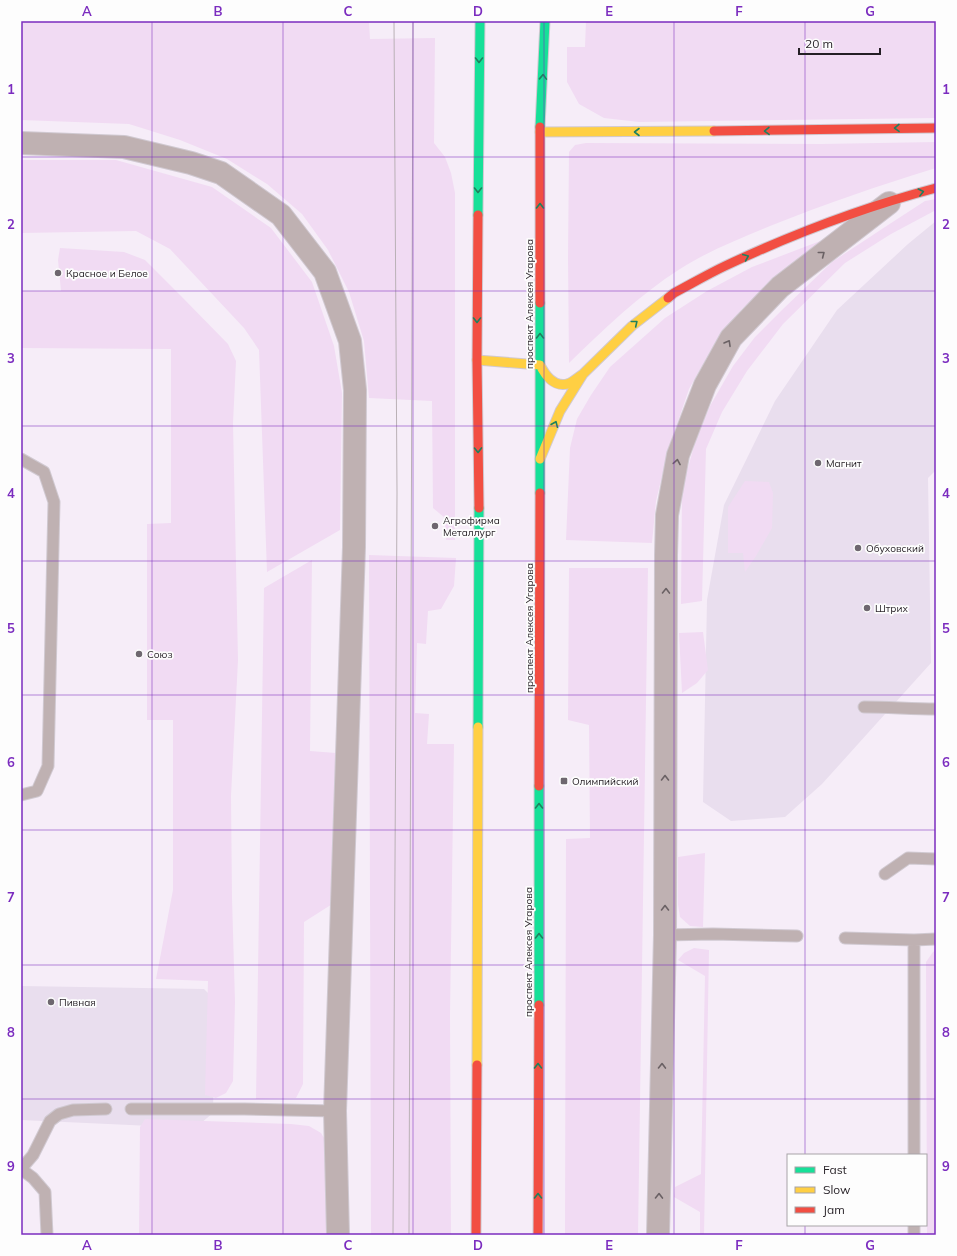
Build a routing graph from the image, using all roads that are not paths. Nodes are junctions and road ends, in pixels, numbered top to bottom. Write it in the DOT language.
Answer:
graph roads {
  1 [pos="480,21"];
  2 [pos="545,22"];
  3 [pos="936,128"];
  4 [pos="540,132"];
  5 [pos="21,143"];
  6 [pos="936,188"];
  7 [pos="894,199"];
  8 [pos="477,360"];
  9 [pos="540,365"];
  10 [pos="583,374"];
  11 [pos="21,459"];
  12 [pos="540,460"];
  13 [pos="864,707"];
  14 [pos="936,709"];
  15 [pos="21,795"];
  16 [pos="936,859"];
  17 [pos="885,874"];
  18 [pos="664,935"];
  19 [pos="797,936"];
  20 [pos="845,938"];
  21 [pos="936,939"];
  22 [pos="914,940"];
  23 [pos="106,1109"];
  24 [pos="131,1109"];
  25 [pos="335,1111"];
  26 [pos="914,1154"];
  27 [pos="21,1169"];
  28 [pos="47,1235"];
  29 [pos="338,1235"];
  30 [pos="476,1235"];
  31 [pos="538,1235"];
  32 [pos="658,1235"];
  1 -- 8 [label="main road, one-way"];
  4 -- 2 [label="main road, проспект Алексея Угарова, one-way"];
  3 -- 4 [label="main road, one-way"];
  9 -- 4 [label="main road, проспект Алексея Угарова, one-way"];
  5 -- 25 [label="street"];
  7 -- 6 [label="main road, one-way"];
  10 -- 7 [label="main road, one-way"];
  18 -- 7 [label="street, one-way"];
  8 -- 9 [label="main road"];
  8 -- 30 [label="main road, one-way"];
  9 -- 10 [label="main road"];
  9 -- 12 [label="main road, проспект Алексея Угарова"];
  12 -- 10 [label="main road, one-way"];
  11 -- 15 [label="lane"];
  31 -- 12 [label="main road, проспект Алексея Угарова, one-way"];
  13 -- 14 [label="lane"];
  16 -- 17 [label="lane"];
  18 -- 19 [label="lane"];
  32 -- 18 [label="street, one-way"];
  20 -- 22 [label="lane"];
  21 -- 22 [label="lane"];
  22 -- 26 [label="lane"];
  23 -- 27 [label="lane"];
  24 -- 25 [label="lane"];
  25 -- 29 [label="street"];
  27 -- 28 [label="lane"];
}
